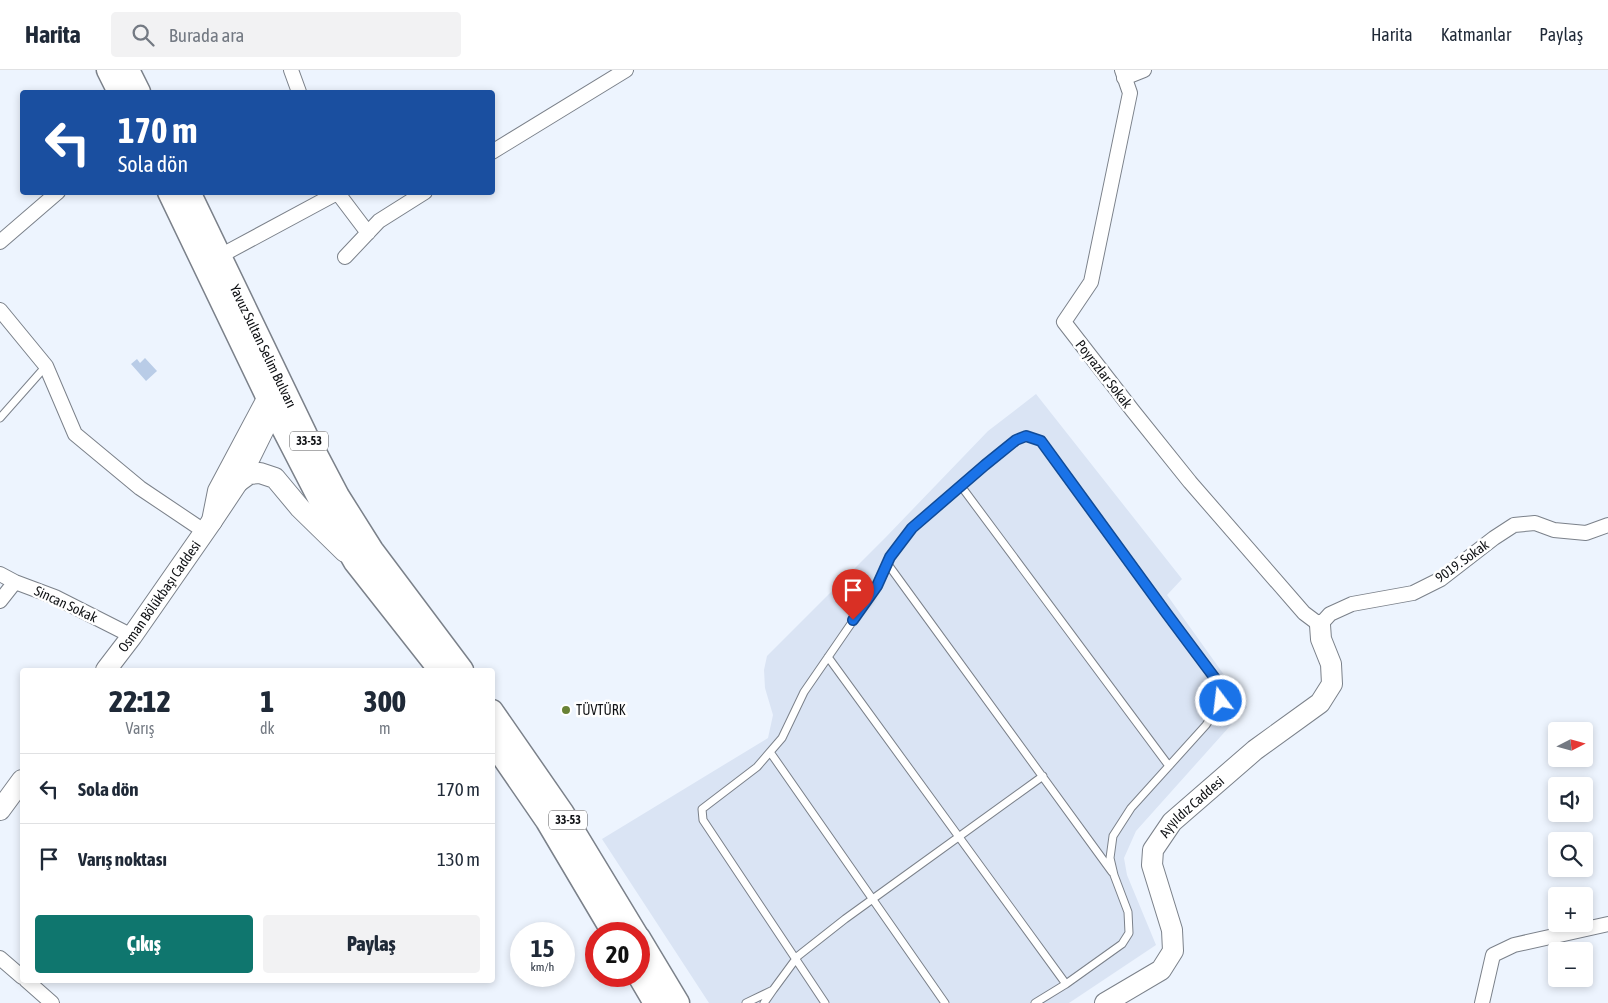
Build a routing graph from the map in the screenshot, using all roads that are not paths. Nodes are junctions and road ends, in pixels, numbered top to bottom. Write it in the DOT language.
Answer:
graph roads {
  1 [pos="108,70"];
  2 [pos="128,70"];
  3 [pos="291,70"];
  4 [pos="626,70"];
  5 [pos="1144,70"];
  6 [pos="1123,74"];
  7 [pos="118,90"];
  8 [pos="138,90"];
  9 [pos="298,90"];
  10 [pos="495,150"];
  11 [pos="55,195"];
  12 [pos="170,195"];
  13 [pos="190,195"];
  14 [pos="332,195"];
  15 [pos="338,195"];
  16 [pos="420,195"];
  17 [pos="368,233"];
  18 [pos="0,242"];
  19 [pos="220,256"];
  20 [pos="345,257"];
  21 [pos="0,310"];
  22 [pos="46,366"];
  23 [pos="272,405"];
  24 [pos="0,418"];
  25 [pos="238,482"];
  26 [pos="961,486"];
  27 [pos="1608,525"];
  28 [pos="208,526"];
  29 [pos="355,562"];
  30 [pos="887,564"];
  31 [pos="0,574"];
  32 [pos="15,582"];
  33 [pos="0,601"];
  34 [pos="1320,625"];
  35 [pos="132,636"];
  36 [pos="828,657"];
  37 [pos="108,668"];
  38 [pos="438,668"];
  39 [pos="460,668"];
  40 [pos="495,715"];
  41 [pos="495,745"];
  42 [pos="770,752"];
  43 [pos="1169,766"];
  44 [pos="1042,776"];
  45 [pos="20,783"];
  46 [pos="0,810"];
  47 [pos="959,838"];
  48 [pos="1114,874"];
  49 [pos="872,900"];
  50 [pos="607,922"];
  51 [pos="629,922"];
  52 [pos="1608,924"];
  53 [pos="650,956"];
  54 [pos="0,958"];
  55 [pos="795,960"];
  56 [pos="20,975"];
  57 [pos="29,983"];
  58 [pos="1066,984"];
  59 [pos="646,987"];
  60 [pos="773,990"];
  61 [pos="52,1003"];
  62 [pos="655,1003"];
  63 [pos="678,1003"];
  64 [pos="746,1003"];
  65 [pos="764,1003"];
  66 [pos="825,1003"];
  67 [pos="945,1003"];
  68 [pos="1035,1003"];
  69 [pos="1105,1003"];
  70 [pos="1482,1003"];
  1 -- 7 [label="main road"];
  2 -- 8 [label="main road"];
  3 -- 9 [label="street"];
  4 -- 10 [label="street"];
  5 -- 6 [label="street"];
  6 -- 34 [label="street, Poyrazlar Sokak"];
  11 -- 18 [label="street"];
  12 -- 23 [label="main road, Yavuz Sultan Selim Bulvarı / 33-53"];
  13 -- 19 [label="main road, Yavuz Sultan Selim Bulvarı / 33-53"];
  14 -- 19 [label="street"];
  15 -- 17 [label="street"];
  16 -- 17 [label="street"];
  17 -- 20 [label="street"];
  19 -- 39 [label="main road, Yavuz Sultan Selim Bulvarı / 33-53"];
  21 -- 22 [label="street"];
  22 -- 24 [label="lane"];
  22 -- 28 [label="street"];
  23 -- 25 [label="street, Osman Bölükbaşı Caddesi"];
  23 -- 28 [label="street, Osman Bölükbaşı Caddesi"];
  23 -- 29 [label="main road, Yavuz Sultan Selim Bulvarı / 33-53"];
  25 -- 28 [label="street, Osman Bölükbaşı Caddesi"];
  25 -- 29 [label="street"];
  26 -- 30 [label="lane"];
  26 -- 43 [label="lane"];
  26 -- 43 [label="lane"];
  27 -- 34 [label="street, 9019. Sokak"];
  28 -- 35 [label="street, Osman Bölükbaşı Caddesi"];
  29 -- 38 [label="main road, Yavuz Sultan Selim Bulvarı / 33-53"];
  30 -- 36 [label="lane"];
  30 -- 44 [label="lane"];
  31 -- 32 [label="street, Sincan Sokak"];
  32 -- 33 [label="street"];
  32 -- 35 [label="street, Sincan Sokak"];
  34 -- 69 [label="street, Ayyıldız Caddesi"];
  35 -- 37 [label="street, Osman Bölükbaşı Caddesi"];
  36 -- 42 [label="lane"];
  36 -- 47 [label="lane"];
  40 -- 51 [label="main road, 33-53"];
  41 -- 50 [label="main road, 33-53"];
  42 -- 49 [label="lane"];
  42 -- 55 [label="lane"];
  43 -- 48 [label="lane"];
  44 -- 47 [label="lane"];
  44 -- 48 [label="lane"];
  45 -- 46 [label="street"];
  47 -- 49 [label="lane"];
  47 -- 58 [label="lane"];
  48 -- 58 [label="lane"];
  49 -- 55 [label="lane"];
  49 -- 67 [label="lane"];
  52 -- 70 [label="street"];
  53 -- 63 [label="main road"];
  54 -- 56 [label="street"];
  55 -- 60 [label="lane"];
  55 -- 66 [label="lane"];
  57 -- 61 [label="street"];
  58 -- 68 [label="lane"];
  59 -- 62 [label="main road"];
  60 -- 64 [label="lane"];
  60 -- 65 [label="lane"];
}
